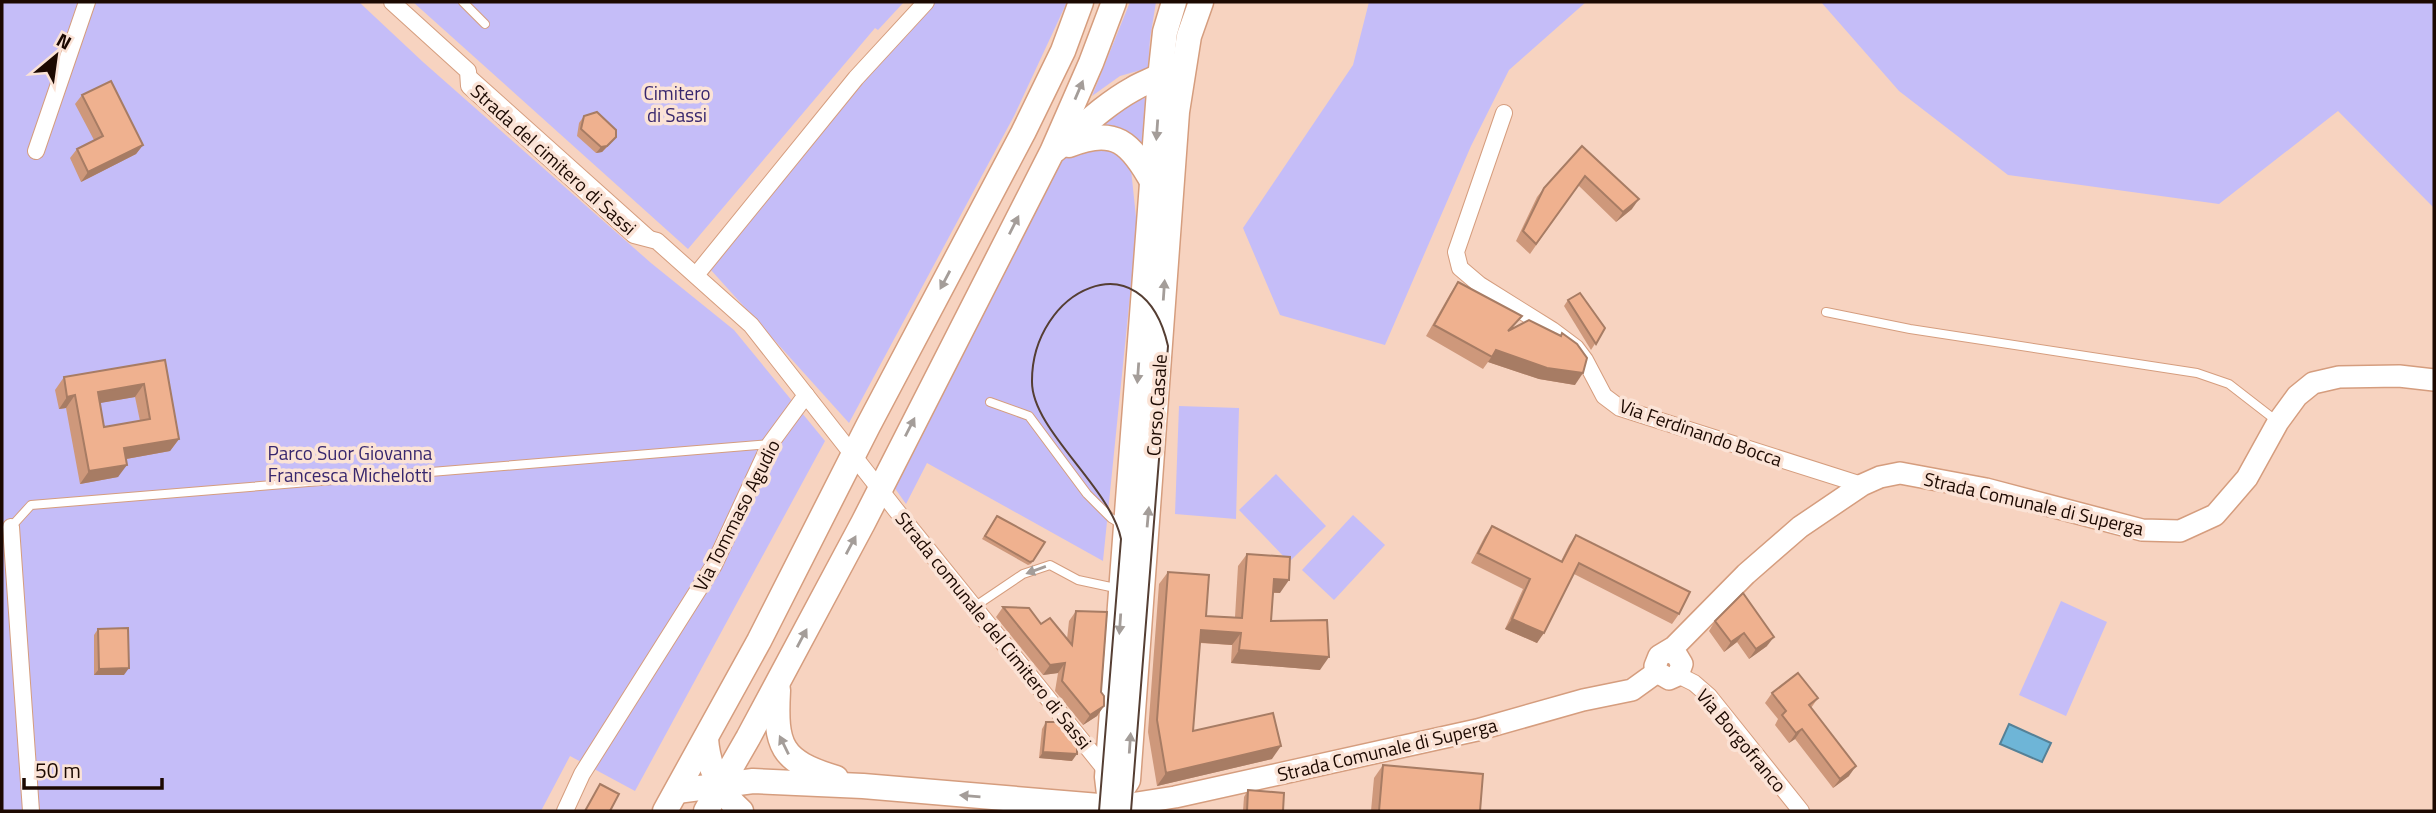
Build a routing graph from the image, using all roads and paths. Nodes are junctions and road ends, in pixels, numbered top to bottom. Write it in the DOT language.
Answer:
graph roads {
  1 [pos="87,2"];
  2 [pos="392,2"];
  3 [pos="463,2"];
  4 [pos="926,2"];
  5 [pos="1081,2"];
  6 [pos="1114,2"];
  7 [pos="1174,2"];
  8 [pos="1201,2"];
  9 [pos="485,24"];
  10 [pos="1186,51"];
  11 [pos="1160,78"];
  12 [pos="1504,113"];
  13 [pos="36,151"];
  14 [pos="1052,152"];
  15 [pos="1153,183"];
  16 [pos="696,275"];
  17 [pos="1826,312"];
  18 [pos="2434,380"];
  19 [pos="806,395"];
  20 [pos="990,402"];
  21 [pos="2278,422"];
  22 [pos="770,444"];
  23 [pos="854,454"];
  24 [pos="1862,485"];
  25 [pos="879,488"];
  26 [pos="1127,526"];
  27 [pos="11,527"];
  28 [pos="1122,589"];
  29 [pos="974,607"];
  30 [pos="1667,674"];
  31 [pos="778,683"];
  32 [pos="706,738"];
  33 [pos="1108,773"];
  34 [pos="721,783"];
  35 [pos="863,786"];
  36 [pos="671,801"];
  37 [pos="1176,804"];
  38 [pos="1010,805"];
  39 [pos="1112,810"];
  40 [pos="31,811"];
  41 [pos="565,811"];
  42 [pos="706,811"];
  43 [pos="741,811"];
  44 [pos="1801,811"];
  1 -- 13 [label="street"];
  2 -- 16 [label="street, Strada del cimitero di Sassi"];
  3 -- 9 [label="lane"];
  4 -- 16 [label="street"];
  5 -- 23 [label="main road, one-way"];
  14 -- 6 [label="main road, one-way"];
  7 -- 11 [label="main road, Corso Casale"];
  8 -- 10 [label="main road, Corso Casale"];
  10 -- 11 [label="main road"];
  39 -- 10 [label="main road, Corso Casale, one-way"];
  11 -- 14 [label="main road"];
  11 -- 15 [label="main road, Corso Casale, one-way"];
  12 -- 24 [label="street, Via Ferdinando Bocca"];
  14 -- 15 [label="main road"];
  25 -- 14 [label="main road, one-way"];
  15 -- 26 [label="main road, Corso Casale, one-way"];
  16 -- 19 [label="street, Strada del cimitero di Sassi"];
  17 -- 21 [label="lane"];
  18 -- 21 [label="street, Strada Comunale di Superga"];
  19 -- 22 [label="street, Via Tommaso Agudio"];
  19 -- 23 [label="street"];
  20 -- 26 [label="lane"];
  21 -- 24 [label="street, Strada Comunale di Superga"];
  22 -- 27 [label="lane"];
  22 -- 41 [label="street, Via Tommaso Agudio"];
  23 -- 25 [label="street"];
  23 -- 32 [label="main road"];
  24 -- 30 [label="street, Strada Comunale di Superga"];
  25 -- 29 [label="street, Strada comunale del Cimitero di Sassi"];
  31 -- 25 [label="main road, one-way"];
  26 -- 28 [label="main road, Corso Casale"];
  27 -- 40 [label="street"];
  28 -- 29 [label="lane, one-way"];
  28 -- 33 [label="main road, Corso Casale, one-way"];
  29 -- 33 [label="street, Strada comunale del Cimitero di Sassi"];
  30 -- 37 [label="street, Strada Comunale di Superga"];
  30 -- 44 [label="street, Via Borgofranco"];
  31 -- 34 [label="main road"];
  35 -- 31 [label="main road, one-way"];
  32 -- 34 [label="main road"];
  32 -- 36 [label="main road"];
  33 -- 39 [label="main road, Corso Casale"];
  34 -- 35 [label="main road"];
  34 -- 36 [label="main road"];
  34 -- 42 [label="main road"];
  34 -- 43 [label="main road"];
  38 -- 35 [label="main road, one-way"];
  37 -- 39 [label="street, Strada Comunale di Superga"];
  38 -- 39 [label="main road"];
}
